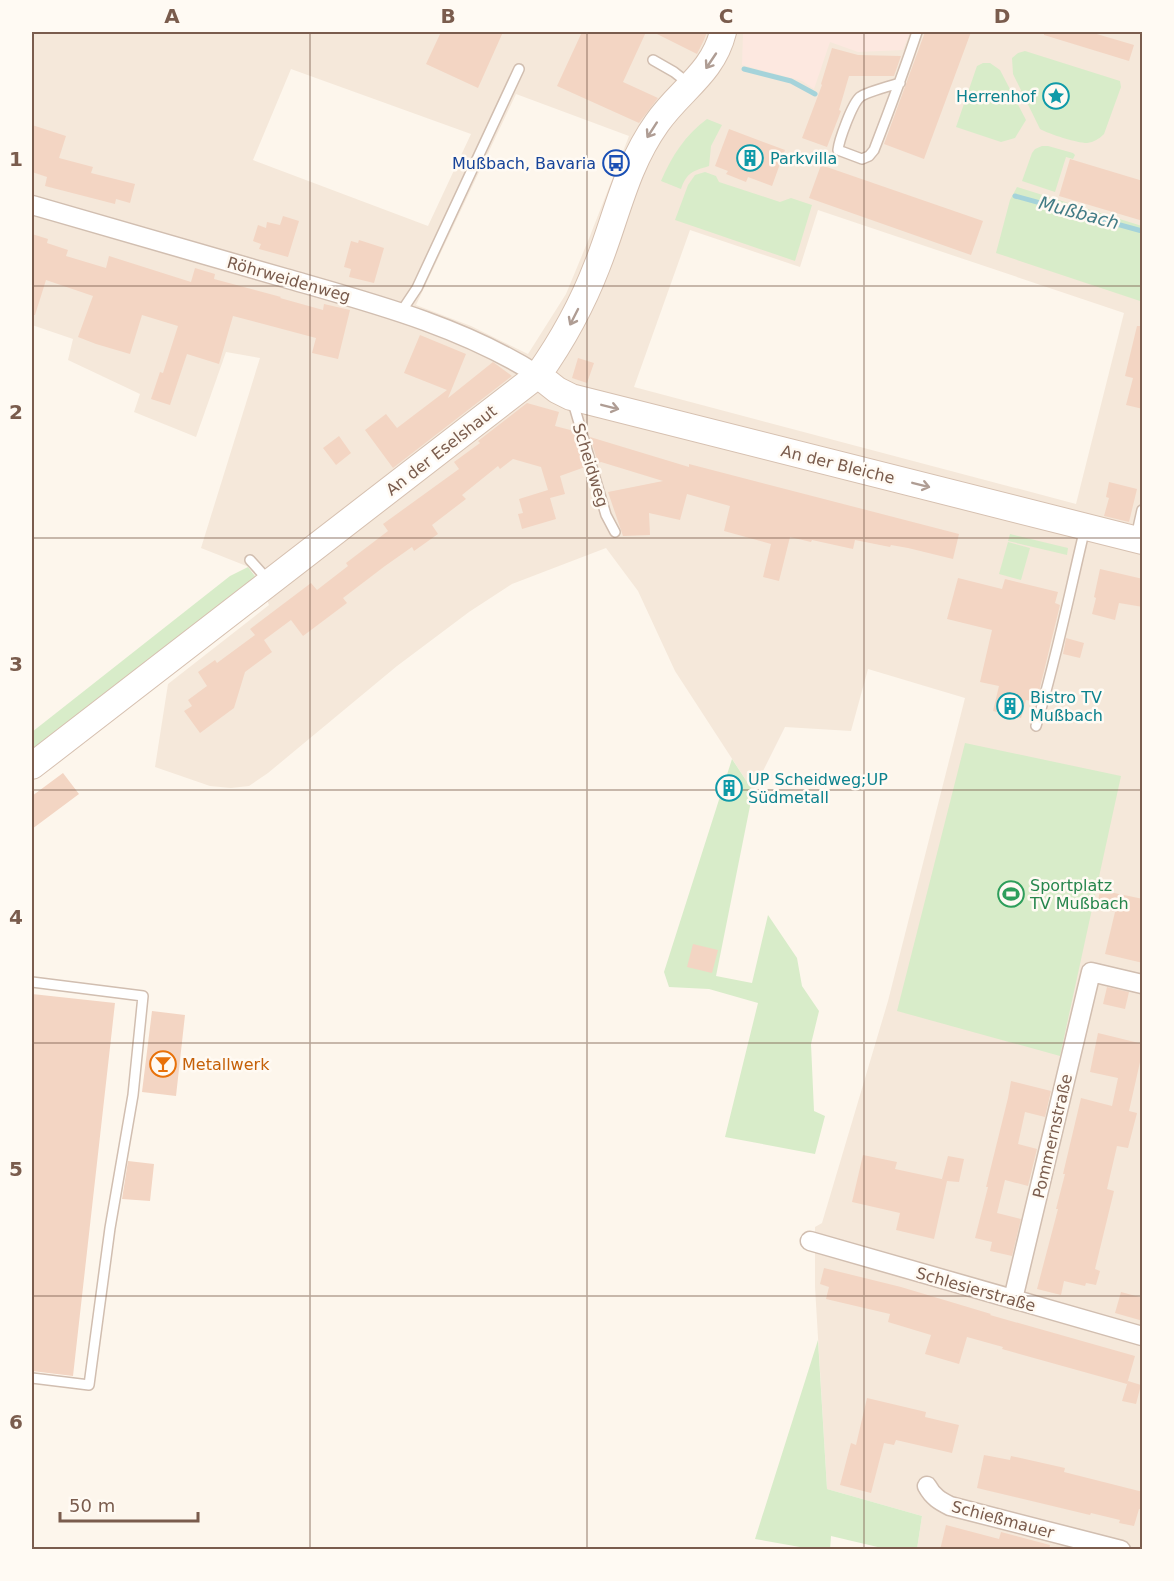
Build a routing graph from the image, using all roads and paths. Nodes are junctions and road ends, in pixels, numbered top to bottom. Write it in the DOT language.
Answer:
graph roads {
  1 [pos="723,32"];
  2 [pos="917,32"];
  3 [pos="653,60"];
  4 [pos="519,69"];
  5 [pos="900,83"];
  6 [pos="690,85"];
  7 [pos="32,205"];
  8 [pos="401,312"];
  9 [pos="538,375"];
  10 [pos="571,397"];
  11 [pos="1143,510"];
  12 [pos="1085,526"];
  13 [pos="615,532"];
  14 [pos="1139,540"];
  15 [pos="250,560"];
  16 [pos="270,582"];
  17 [pos="1036,726"];
  18 [pos="32,766"];
  19 [pos="32,982"];
  20 [pos="1143,984"];
  21 [pos="810,1241"];
  22 [pos="1013,1299"];
  23 [pos="1143,1336"];
  24 [pos="32,1378"];
  25 [pos="927,1486"];
  26 [pos="1121,1550"];
  1 -- 6 [label="main road, An der Eselshaut, one-way"];
  2 -- 5 [label="lane"];
  3 -- 6 [label="lane"];
  4 -- 8 [label="lane"];
  5 -- 5 [label="lane"];
  6 -- 9 [label="main road, An der Eselshaut, one-way"];
  7 -- 8 [label="street, Röhrweidenweg"];
  8 -- 9 [label="street, Röhrweidenweg"];
  9 -- 10 [label="main road, An der Bleiche"];
  9 -- 16 [label="main road, An der Eselshaut"];
  10 -- 12 [label="main road, An der Bleiche, one-way"];
  10 -- 13 [label="lane, Scheidweg"];
  11 -- 14 [label="lane"];
  12 -- 14 [label="main road, An der Bleiche"];
  12 -- 17 [label="lane"];
  15 -- 16 [label="lane"];
  16 -- 18 [label="main road, An der Eselshaut"];
  19 -- 24 [label="lane"];
  20 -- 22 [label="street, Pommernstraße"];
  21 -- 22 [label="street, Schlesierstraße"];
  22 -- 23 [label="street, Schlesierstraße"];
  25 -- 26 [label="street, Schießmauer"];
}
